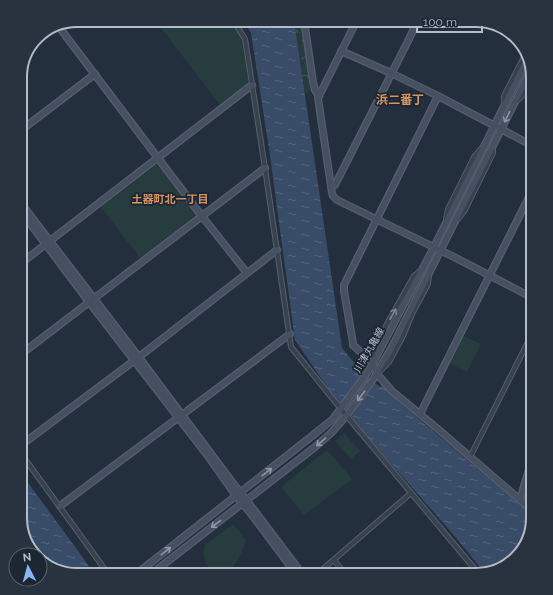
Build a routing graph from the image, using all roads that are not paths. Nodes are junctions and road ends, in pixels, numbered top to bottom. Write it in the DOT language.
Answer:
graph roads {
  1 [pos="237,27"];
  2 [pos="305,27"];
  3 [pos="354,27"];
  4 [pos="414,27"];
  5 [pos="61,30"];
  6 [pos="342,51"];
  7 [pos="523,60"];
  8 [pos="524,65"];
  9 [pos="391,73"];
  10 [pos="95,74"];
  11 [pos="526,80"];
  12 [pos="252,85"];
  13 [pos="526,89"];
  14 [pos="319,96"];
  15 [pos="438,96"];
  16 [pos="513,105"];
  17 [pos="504,106"];
  18 [pos="494,125"];
  19 [pos="27,126"];
  20 [pos="501,129"];
  21 [pos="526,142"];
  22 [pos="159,158"];
  23 [pos="265,168"];
  24 [pos="331,186"];
  25 [pos="526,203"];
  26 [pos="27,212"];
  27 [pos="202,216"];
  28 [pos="27,218"];
  29 [pos="378,219"];
  30 [pos="48,242"];
  31 [pos="434,247"];
  32 [pos="277,250"];
  33 [pos="440,250"];
  34 [pos="27,258"];
  35 [pos="247,273"];
  36 [pos="490,276"];
  37 [pos="526,294"];
  38 [pos="92,300"];
  39 [pos="290,334"];
  40 [pos="526,346"];
  41 [pos="27,350"];
  42 [pos="136,358"];
  43 [pos="373,363"];
  44 [pos="376,376"];
  45 [pos="341,408"];
  46 [pos="420,414"];
  47 [pos="347,415"];
  48 [pos="180,416"];
  49 [pos="27,441"];
  50 [pos="470,457"];
  51 [pos="27,461"];
  52 [pos="526,480"];
  53 [pos="411,493"];
  54 [pos="239,494"];
  55 [pos="520,500"];
  56 [pos="245,502"];
  57 [pos="526,505"];
  58 [pos="60,506"];
  59 [pos="334,560"];
  60 [pos="104,568"];
  61 [pos="144,568"];
  62 [pos="159,568"];
  63 [pos="292,568"];
  64 [pos="297,568"];
  65 [pos="324,568"];
  66 [pos="340,568"];
  67 [pos="474,568"];
  1 -- 12 [label="street"];
  2 -- 14 [label="street"];
  3 -- 6 [label="street"];
  4 -- 9 [label="street"];
  5 -- 10 [label="street"];
  6 -- 9 [label="street"];
  6 -- 14 [label="street"];
  7 -- 17 [label="street"];
  8 -- 17 [label="street, 川津丸亀線"];
  9 -- 15 [label="street"];
  9 -- 24 [label="street"];
  10 -- 19 [label="street"];
  10 -- 22 [label="street"];
  11 -- 16 [label="street, 川津丸亀線"];
  12 -- 22 [label="street"];
  12 -- 23 [label="street"];
  13 -- 16 [label="street"];
  14 -- 24 [label="street"];
  15 -- 18 [label="street"];
  15 -- 29 [label="street"];
  16 -- 20 [label="street, 川津丸亀線, one-way"];
  17 -- 18 [label="street, 川津丸亀線"];
  18 -- 20 [label="street"];
  18 -- 31 [label="street, 川津丸亀線"];
  20 -- 21 [label="street"];
  20 -- 33 [label="street, 川津丸亀線"];
  22 -- 27 [label="street"];
  22 -- 30 [label="street"];
  23 -- 27 [label="street"];
  23 -- 32 [label="street"];
  24 -- 29 [label="street"];
  25 -- 36 [label="street"];
  26 -- 30 [label="street"];
  27 -- 35 [label="street"];
  27 -- 38 [label="street"];
  28 -- 30 [label="street"];
  29 -- 31 [label="street"];
  29 -- 43 [label="street"];
  30 -- 34 [label="street"];
  30 -- 38 [label="street"];
  31 -- 33 [label="street"];
  43 -- 31 [label="street, 川津丸亀線, one-way"];
  32 -- 35 [label="street"];
  32 -- 39 [label="street"];
  33 -- 36 [label="street"];
  33 -- 44 [label="street, 川津丸亀線"];
  35 -- 42 [label="street"];
  36 -- 37 [label="street"];
  36 -- 46 [label="street"];
  38 -- 41 [label="street"];
  38 -- 42 [label="street"];
  39 -- 45 [label="street"];
  39 -- 48 [label="street"];
  40 -- 50 [label="street"];
  42 -- 48 [label="street"];
  42 -- 49 [label="street"];
  43 -- 44 [label="street"];
  43 -- 45 [label="street, 川津丸亀線"];
  44 -- 46 [label="street"];
  44 -- 47 [label="street, 川津丸亀線, one-way"];
  45 -- 47 [label="street"];
  54 -- 45 [label="street, 川津丸亀線, one-way"];
  46 -- 50 [label="street"];
  47 -- 53 [label="street"];
  47 -- 56 [label="street, 川津丸亀線, one-way"];
  48 -- 54 [label="street"];
  48 -- 58 [label="street"];
  50 -- 55 [label="street"];
  51 -- 58 [label="street"];
  52 -- 55 [label="street"];
  53 -- 59 [label="street"];
  53 -- 67 [label="street"];
  54 -- 56 [label="street"];
  61 -- 54 [label="street, 川津丸亀線, one-way"];
  55 -- 57 [label="street"];
  56 -- 62 [label="street, 川津丸亀線, one-way"];
  56 -- 63 [label="street"];
  56 -- 64 [label="street"];
  58 -- 60 [label="street"];
  59 -- 65 [label="street"];
  59 -- 66 [label="street"];
}
